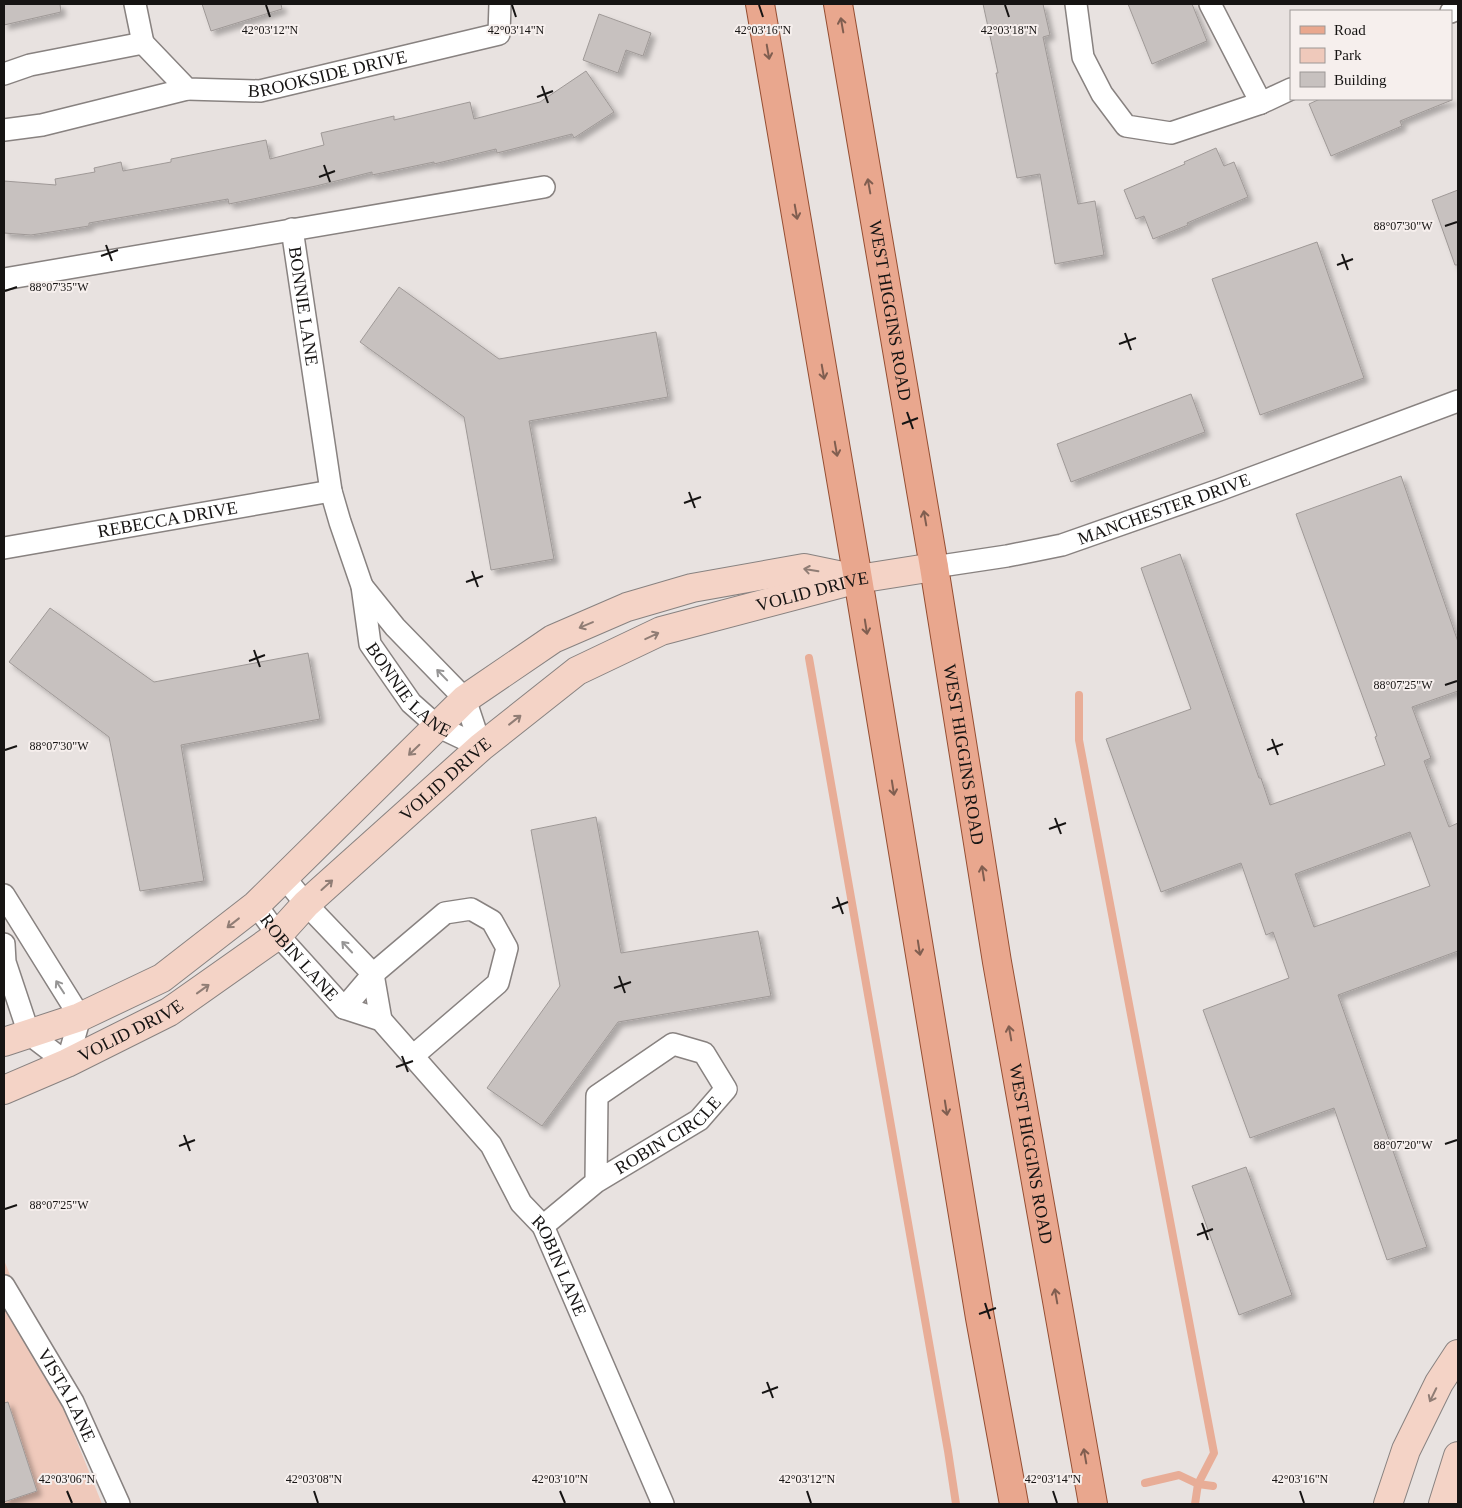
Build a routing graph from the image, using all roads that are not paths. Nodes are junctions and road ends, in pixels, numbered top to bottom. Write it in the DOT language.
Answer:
graph roads {
  1 [pos="135,4"];
  2 [pos="500,4"];
  3 [pos="760,4"];
  4 [pos="838,4"];
  5 [pos="1076,4"];
  6 [pos="1210,4"];
  7 [pos="143,43"];
  8 [pos="4,74"];
  9 [pos="187,90"];
  10 [pos="1290,90"];
  11 [pos="1261,104"];
  12 [pos="4,130"];
  13 [pos="544,187"];
  14 [pos="292,229"];
  15 [pos="4,279"];
  16 [pos="1458,400"];
  17 [pos="331,491"];
  18 [pos="4,548"];
  19 [pos="934,566"];
  20 [pos="858,579"];
  21 [pos="362,586"];
  22 [pos="465,699"];
  23 [pos="437,726"];
  24 [pos="481,747"];
  25 [pos="284,877"];
  26 [pos="4,895"];
  27 [pos="306,904"];
  28 [pos="256,905"];
  29 [pos="278,935"];
  30 [pos="4,944"];
  31 [pos="373,974"];
  32 [pos="344,1008"];
  33 [pos="80,1017"];
  34 [pos="381,1020"];
  35 [pos="29,1034"];
  36 [pos="4,1042"];
  37 [pos="413,1056"];
  38 [pos="67,1063"];
  39 [pos="4,1090"];
  40 [pos="596,1182"];
  41 [pos="543,1226"];
  42 [pos="4,1270"];
  43 [pos="5,1289"];
  44 [pos="1458,1354"];
  45 [pos="1458,1456"];
  46 [pos="119,1504"];
  47 [pos="662,1504"];
  48 [pos="1014,1504"];
  49 [pos="1093,1504"];
  50 [pos="1388,1504"];
  51 [pos="1443,1504"];
  1 -- 7 [label="street"];
  2 -- 9 [label="street, BROOKSIDE DRIVE"];
  3 -- 20 [label="main road, one-way"];
  19 -- 4 [label="main road, WEST HIGGINS ROAD, one-way"];
  5 -- 11 [label="street"];
  6 -- 11 [label="street"];
  7 -- 8 [label="street"];
  7 -- 9 [label="street"];
  9 -- 12 [label="street"];
  10 -- 11 [label="street"];
  13 -- 14 [label="street"];
  14 -- 15 [label="street"];
  14 -- 17 [label="street, BONNIE LANE"];
  16 -- 19 [label="street, MANCHESTER DRIVE"];
  17 -- 18 [label="street, REBECCA DRIVE"];
  17 -- 21 [label="street, BONNIE LANE"];
  19 -- 20 [label="street, MANCHESTER DRIVE"];
  49 -- 19 [label="main road, WEST HIGGINS ROAD, one-way"];
  20 -- 22 [label="street, VOLID DRIVE, one-way"];
  24 -- 20 [label="street, VOLID DRIVE, one-way"];
  20 -- 48 [label="main road, one-way"];
  22 -- 21 [label="street, BONNIE LANE, one-way"];
  21 -- 23 [label="street, BONNIE LANE"];
  22 -- 23 [label="street, VOLID DRIVE"];
  22 -- 24 [label="street, BONNIE LANE"];
  23 -- 24 [label="street, BONNIE LANE"];
  23 -- 25 [label="street, VOLID DRIVE, one-way"];
  27 -- 24 [label="street, VOLID DRIVE, one-way"];
  25 -- 27 [label="street"];
  25 -- 28 [label="street, VOLID DRIVE"];
  33 -- 26 [label="street, one-way"];
  27 -- 29 [label="street, VOLID DRIVE"];
  31 -- 27 [label="street, one-way"];
  28 -- 29 [label="street, ROBIN LANE"];
  28 -- 33 [label="street, VOLID DRIVE, one-way"];
  29 -- 32 [label="street, ROBIN LANE"];
  38 -- 29 [label="street, VOLID DRIVE, one-way"];
  30 -- 35 [label="street"];
  31 -- 32 [label="street, ROBIN LANE"];
  31 -- 34 [label="street"];
  31 -- 37 [label="street, ROBIN LANE"];
  32 -- 34 [label="street, ROBIN LANE"];
  33 -- 35 [label="street, VOLID DRIVE"];
  33 -- 38 [label="street"];
  34 -- 37 [label="street, ROBIN LANE"];
  35 -- 36 [label="street, VOLID DRIVE"];
  35 -- 38 [label="street"];
  37 -- 41 [label="street, ROBIN LANE"];
  38 -- 39 [label="street, VOLID DRIVE"];
  40 -- 40 [label="street, ROBIN CIRCLE"];
  40 -- 41 [label="street, ROBIN CIRCLE"];
  41 -- 47 [label="street, ROBIN LANE"];
  42 -- 43 [label="street, VISTA LANE"];
  43 -- 46 [label="street, VISTA LANE"];
  44 -- 50 [label="street, one-way"];
  45 -- 51 [label="street"];
}
